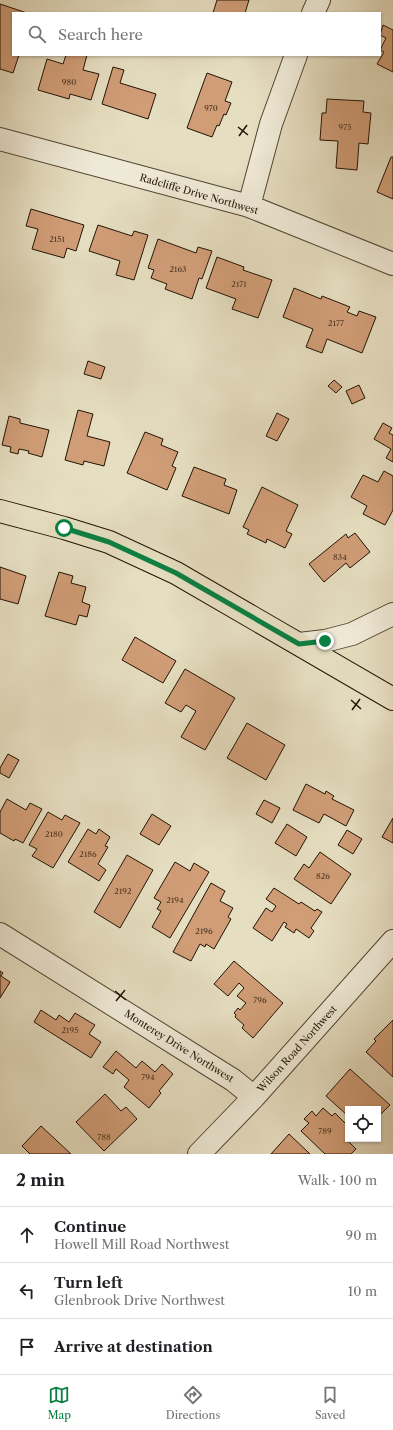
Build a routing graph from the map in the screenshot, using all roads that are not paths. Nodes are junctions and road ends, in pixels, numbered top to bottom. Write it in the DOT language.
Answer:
graph roads {
  1 [pos="319,0"];
  2 [pos="313,12"];
  3 [pos="296,56"];
  4 [pos="0,139"];
  5 [pos="249,206"];
  6 [pos="393,264"];
  7 [pos="0,511"];
  8 [pos="393,614"];
  9 [pos="299,644"];
  10 [pos="393,699"];
  11 [pos="0,934"];
  12 [pos="393,941"];
  13 [pos="254,1098"];
  14 [pos="198,1154"];
  1 -- 2 [label="street"];
  3 -- 5 [label="street"];
  4 -- 5 [label="street, Radcliffe Drive Northwest"];
  5 -- 6 [label="street, Radcliffe Drive Northwest"];
  7 -- 9 [label="main road"];
  8 -- 9 [label="street"];
  9 -- 10 [label="main road"];
  11 -- 13 [label="street, Monterey Drive Northwest"];
  12 -- 13 [label="street, Wilson Road Northwest"];
  13 -- 14 [label="street, Wilson Road Northwest"];
}
